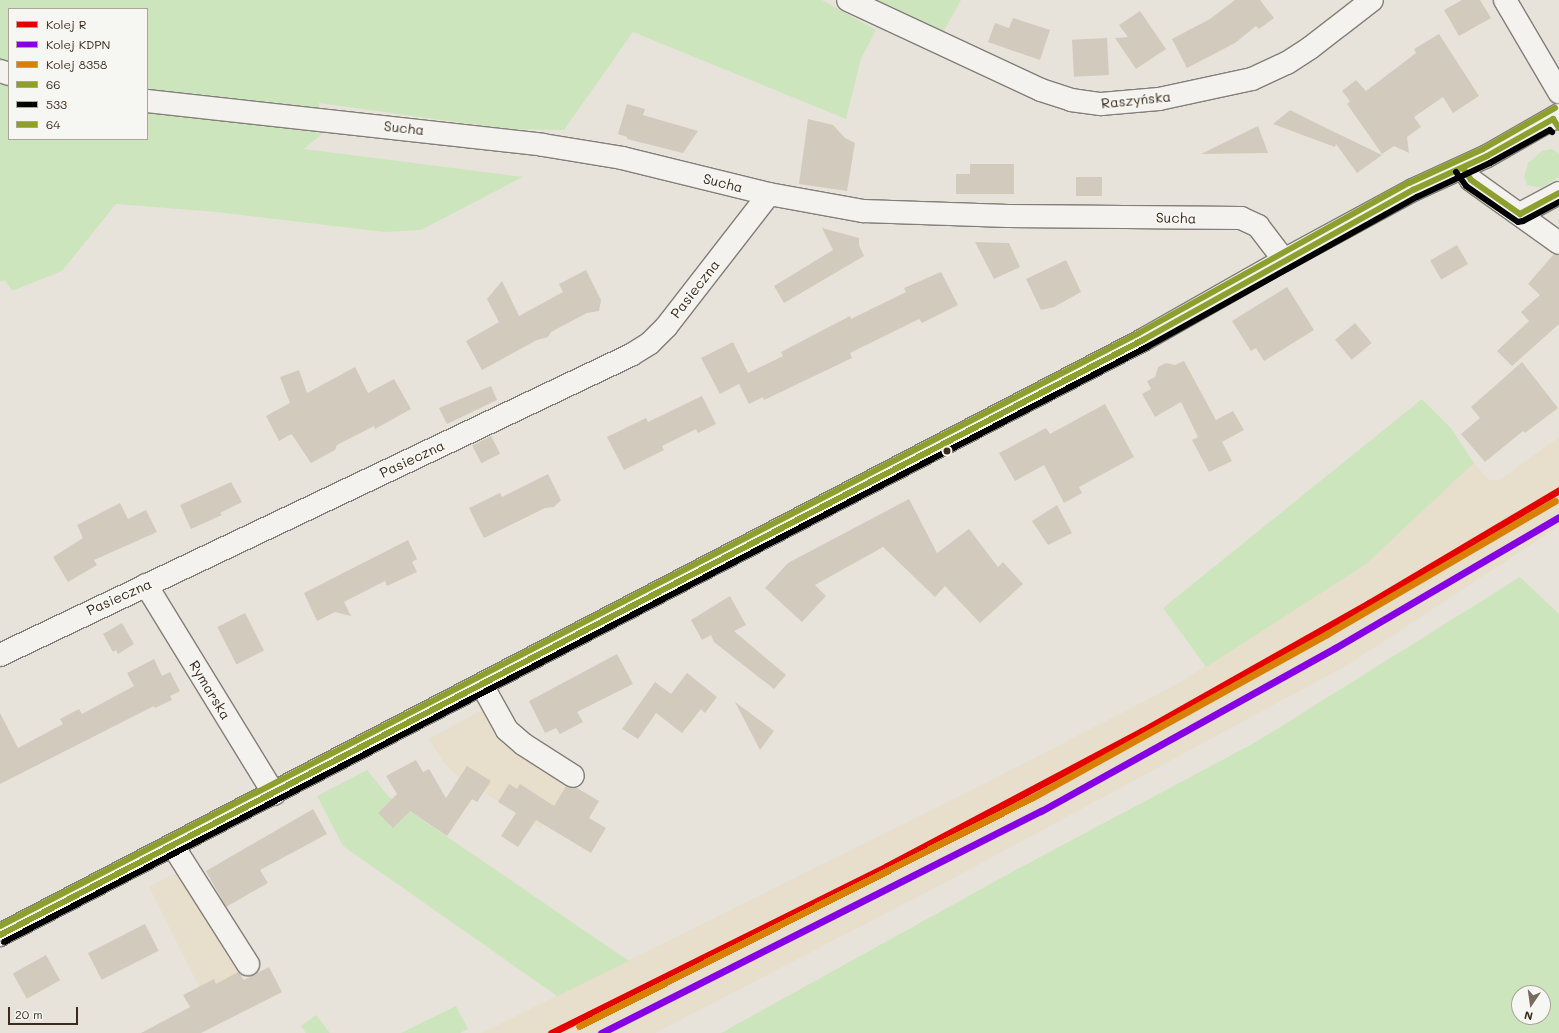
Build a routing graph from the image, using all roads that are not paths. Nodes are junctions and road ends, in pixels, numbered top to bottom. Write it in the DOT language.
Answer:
graph roads {
  1 [pos="848,0"];
  2 [pos="1372,0"];
  3 [pos="1505,0"];
  4 [pos="1559,92"];
  5 [pos="148,102"];
  6 [pos="1557,121"];
  7 [pos="1463,168"];
  8 [pos="1559,193"];
  9 [pos="769,194"];
  10 [pos="1520,214"];
  11 [pos="1559,243"];
  12 [pos="1284,260"];
  13 [pos="146,585"];
  14 [pos="0,654"];
  15 [pos="482,685"];
  16 [pos="573,776"];
  17 [pos="274,794"];
  18 [pos="173,846"];
  19 [pos="0,935"];
  20 [pos="248,964"];
  1 -- 2 [label="street, Raszyńska"];
  3 -- 4 [label="street"];
  5 -- 9 [label="street, Sucha"];
  6 -- 7 [label="street"];
  7 -- 10 [label="street"];
  7 -- 12 [label="street"];
  8 -- 10 [label="street"];
  9 -- 12 [label="street, Sucha"];
  9 -- 13 [label="street, Pasieczna"];
  10 -- 11 [label="street"];
  12 -- 15 [label="street"];
  13 -- 14 [label="street, Pasieczna"];
  13 -- 17 [label="street, Rymarska"];
  15 -- 16 [label="street"];
  15 -- 17 [label="street"];
  17 -- 18 [label="street"];
  18 -- 19 [label="street"];
  18 -- 20 [label="street"];
}
